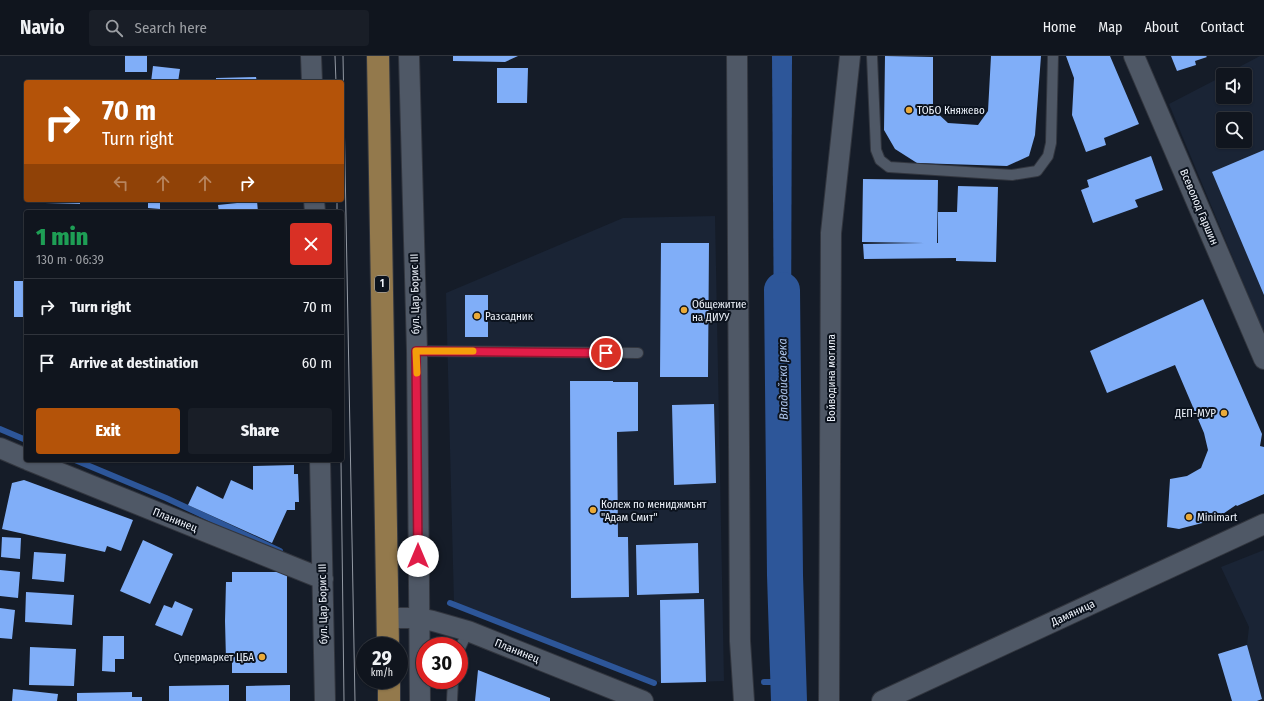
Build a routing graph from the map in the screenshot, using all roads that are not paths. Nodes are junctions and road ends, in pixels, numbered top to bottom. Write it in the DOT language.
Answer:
graph roads {
  1 [pos="311,56"];
  2 [pos="378,56"];
  3 [pos="410,56"];
  4 [pos="737,56"];
  5 [pos="850,56"];
  6 [pos="872,56"];
  7 [pos="1053,56"];
  8 [pos="1134,56"];
  9 [pos="312,80"];
  10 [pos="416,351"];
  11 [pos="638,353"];
  12 [pos="1264,358"];
  13 [pos="0,448"];
  14 [pos="24,459"];
  15 [pos="32,462"];
  16 [pos="320,462"];
  17 [pos="1264,524"];
  18 [pos="323,579"];
  19 [pos="388,618"];
  20 [pos="419,618"];
  21 [pos="468,631"];
  22 [pos="388,637"];
  23 [pos="465,637"];
  24 [pos="389,689"];
  25 [pos="453,689"];
  26 [pos="325,701"];
  27 [pos="389,701"];
  28 [pos="420,701"];
  29 [pos="452,701"];
  30 [pos="643,701"];
  31 [pos="744,701"];
  32 [pos="830,701"];
  33 [pos="882,701"];
  1 -- 9 [label="street"];
  2 -- 19 [label="main road, 1"];
  3 -- 10 [label="street, бул. Цар Борис III"];
  4 -- 31 [label="street"];
  5 -- 32 [label="street, Войводина могила"];
  6 -- 7 [label="lane"];
  8 -- 12 [label="street, Всеволод Гаршин"];
  10 -- 11 [label="lane"];
  10 -- 20 [label="street, бул. Цар Борис III"];
  13 -- 14 [label="street, Планинец"];
  15 -- 18 [label="street, Планинец"];
  16 -- 18 [label="street, бул. Цар Борис III"];
  17 -- 33 [label="street, Дамяница"];
  18 -- 26 [label="street, бул. Цар Борис III"];
  19 -- 20 [label="street, Планинец"];
  19 -- 22 [label="main road, 1"];
  20 -- 21 [label="street, Планинец"];
  20 -- 28 [label="street, бул. Цар Борис III"];
  21 -- 23 [label="lane"];
  21 -- 30 [label="street, Планинец"];
  24 -- 27 [label="main road"];
  25 -- 29 [label="lane"];
}
